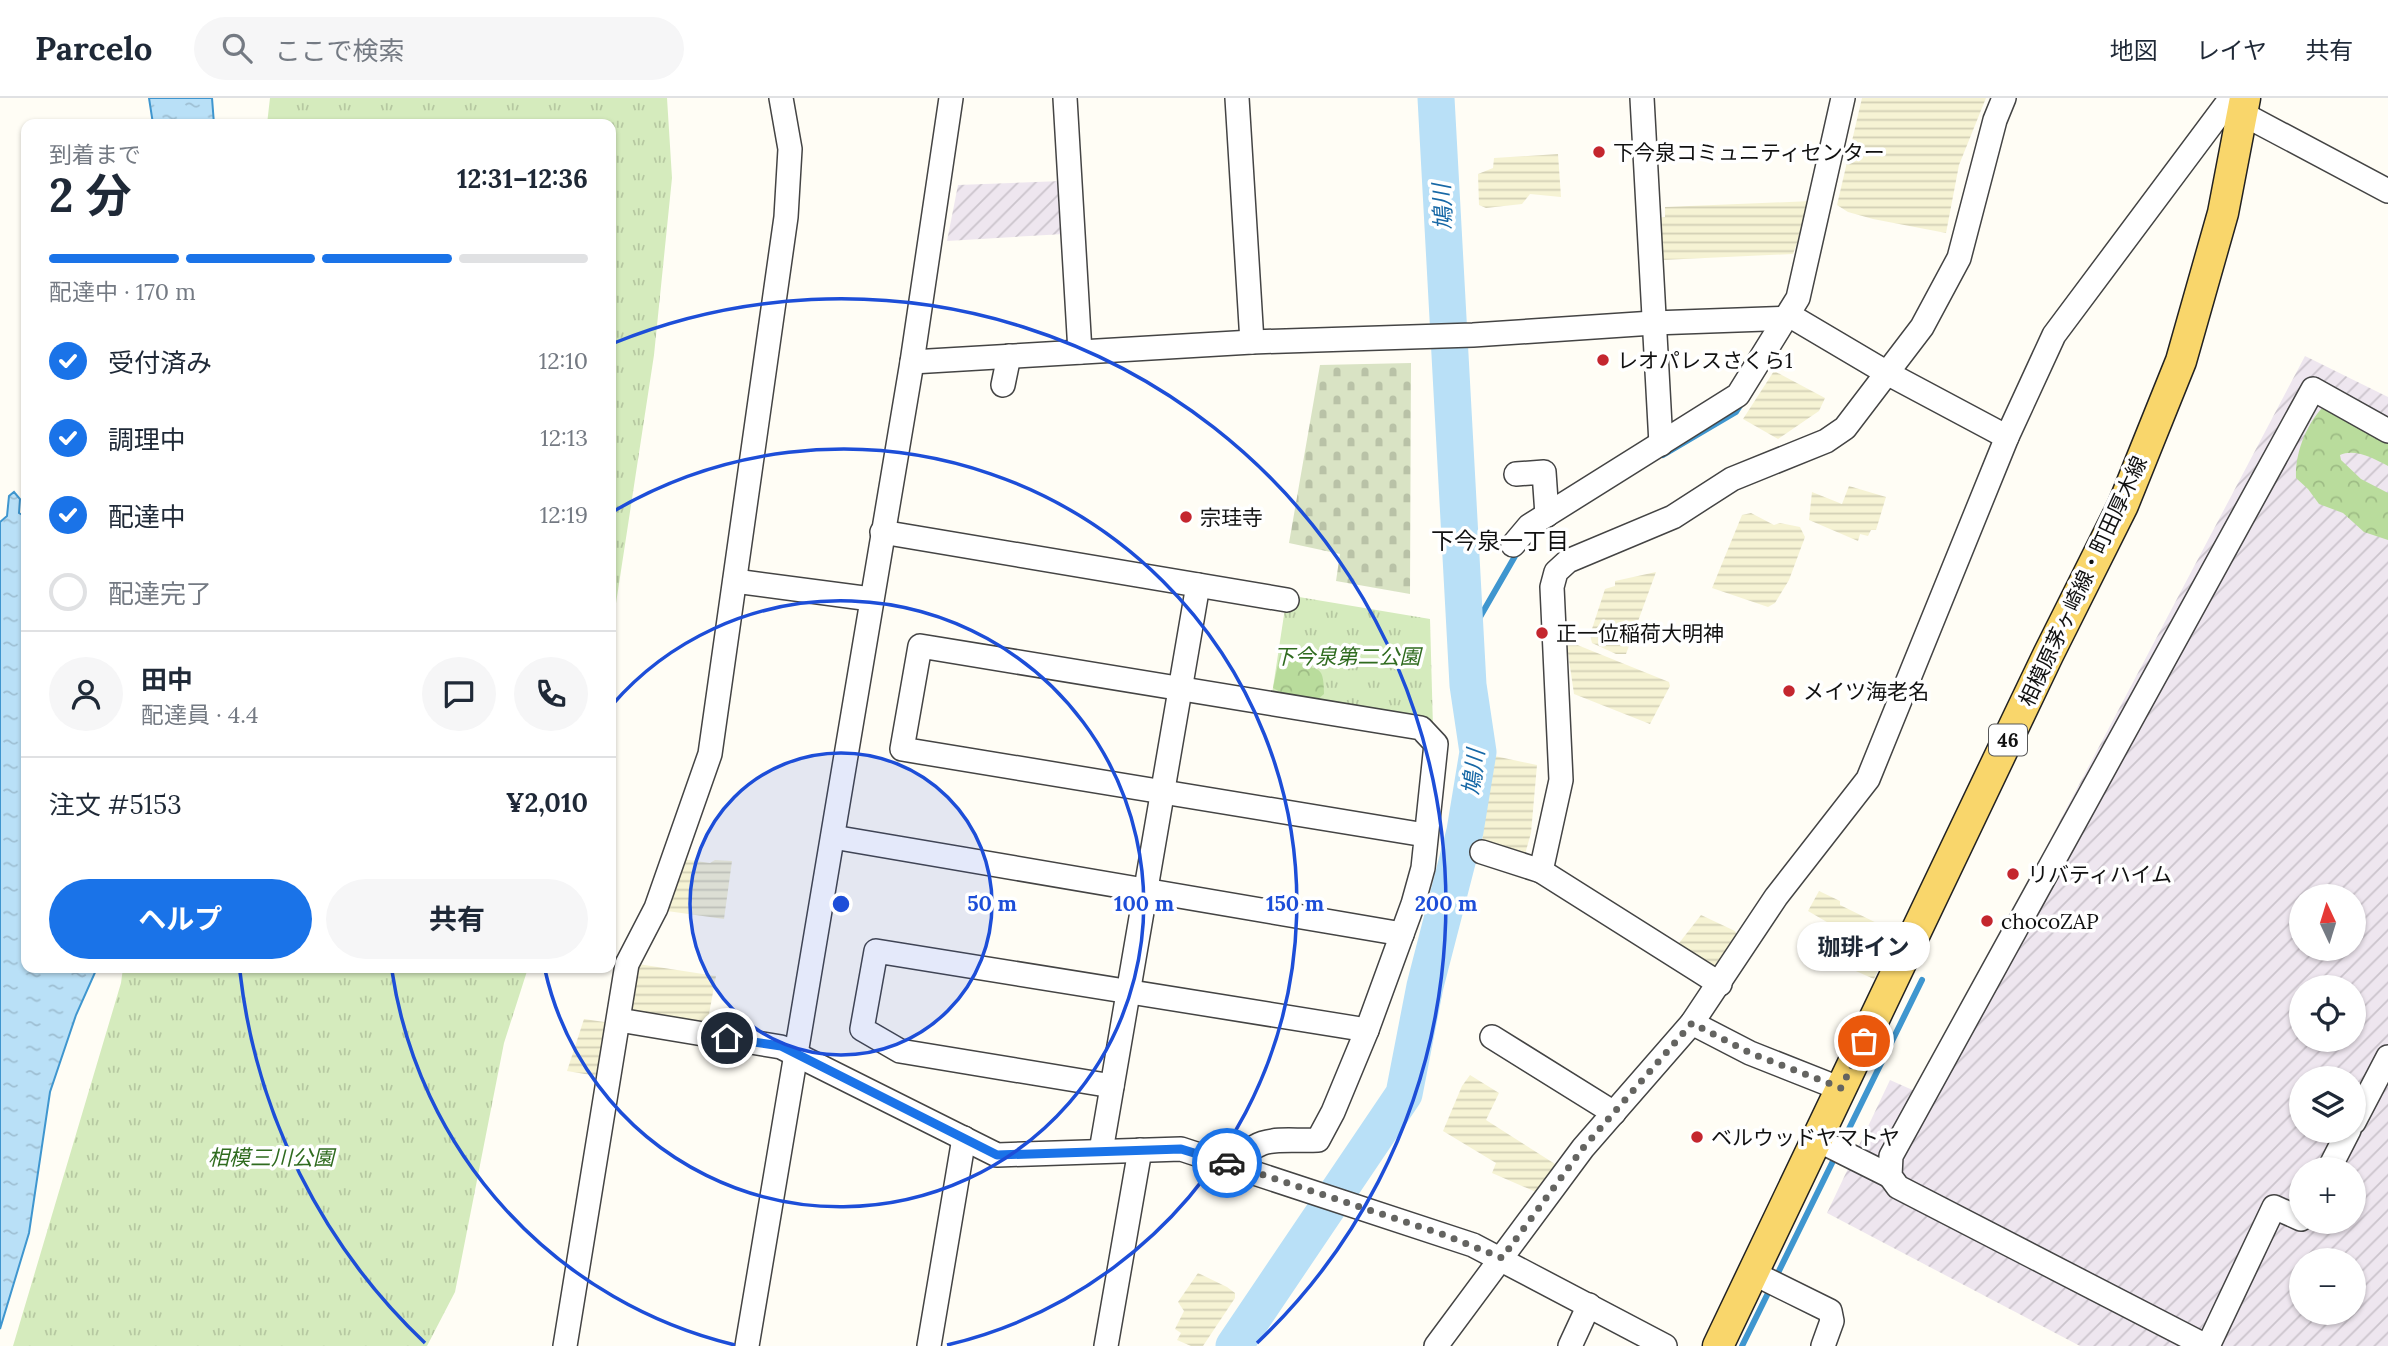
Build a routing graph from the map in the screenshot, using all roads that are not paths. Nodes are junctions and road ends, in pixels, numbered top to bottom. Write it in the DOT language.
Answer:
graph roads {
  1 [pos="781,98"];
  2 [pos="951,98"];
  3 [pos="1065,98"];
  4 [pos="1237,98"];
  5 [pos="1643,98"];
  6 [pos="1843,98"];
  7 [pos="2004,98"];
  8 [pos="2240,103"];
  9 [pos="2388,191"];
  10 [pos="1795,320"];
  11 [pos="1653,323"];
  12 [pos="1252,342"];
  13 [pos="1080,352"];
  14 [pos="1009,356"];
  15 [pos="912,362"];
  16 [pos="1887,373"];
  17 [pos="1003,385"];
  18 [pos="2388,431"];
  19 [pos="2007,438"];
  20 [pos="1661,444"];
  21 [pos="1516,474"];
  22 [pos="1547,515"];
  23 [pos="882,532"];
  24 [pos="1513,545"];
  25 [pos="735,581"];
  26 [pos="1198,585"];
  27 [pos="871,599"];
  28 [pos="1287,600"];
  29 [pos="1181,688"];
  30 [pos="1164,790"];
  31 [pos="1425,835"];
  32 [pos="833,837"];
  33 [pos="1482,852"];
  34 [pos="1541,871"];
  35 [pos="1146,891"];
  36 [pos="1402,934"];
  37 [pos="1720,984"];
  38 [pos="1129,993"];
  39 [pos="619,1020"];
  40 [pos="1692,1023"];
  41 [pos="1367,1031"];
  42 [pos="1492,1037"];
  43 [pos="795,1055"];
  44 [pos="2388,1057"];
  45 [pos="1112,1086"];
  46 [pos="1841,1088"];
  47 [pos="2366,1099"];
  48 [pos="1614,1113"];
  49 [pos="964,1138"];
  50 [pos="1834,1147"];
  51 [pos="1140,1150"];
  52 [pos="1101,1151"];
  53 [pos="1240,1167"];
  54 [pos="1890,1176"];
  55 [pos="2289,1214"];
  56 [pos="1502,1258"];
  57 [pos="1770,1281"];
  58 [pos="1589,1306"];
  59 [pos="565,1346"];
  60 [pos="747,1346"];
  61 [pos="929,1346"];
  62 [pos="1107,1346"];
  63 [pos="1436,1346"];
  64 [pos="1570,1346"];
  65 [pos="1665,1346"];
  66 [pos="1718,1346"];
  67 [pos="1810,1346"];
  68 [pos="1823,1346"];
  69 [pos="2207,1346"];
  1 -- 25 [label="street"];
  2 -- 15 [label="street"];
  3 -- 13 [label="street"];
  4 -- 12 [label="street"];
  5 -- 11 [label="street"];
  6 -- 10 [label="street"];
  7 -- 16 [label="street"];
  8 -- 9 [label="street"];
  8 -- 19 [label="street"];
  8 -- 46 [label="main road, 相模原茅ヶ崎線・町田厚木線 / 46"];
  10 -- 11 [label="street"];
  10 -- 16 [label="street"];
  10 -- 20 [label="street"];
  11 -- 12 [label="street"];
  11 -- 20 [label="street"];
  12 -- 13 [label="street"];
  13 -- 14 [label="street"];
  14 -- 15 [label="street"];
  14 -- 17 [label="street"];
  15 -- 23 [label="street"];
  16 -- 19 [label="street"];
  16 -- 34 [label="street"];
  18 -- 54 [label="street"];
  19 -- 37 [label="street"];
  20 -- 22 [label="street"];
  21 -- 22 [label="street"];
  22 -- 24 [label="street"];
  23 -- 26 [label="street"];
  23 -- 27 [label="street"];
  25 -- 27 [label="street"];
  25 -- 39 [label="street"];
  26 -- 28 [label="street"];
  26 -- 29 [label="street"];
  27 -- 32 [label="street"];
  29 -- 30 [label="street"];
  29 -- 30 [label="street"];
  29 -- 31 [label="street"];
  30 -- 31 [label="street"];
  30 -- 35 [label="street"];
  31 -- 36 [label="street"];
  32 -- 35 [label="street"];
  32 -- 43 [label="street"];
  33 -- 34 [label="street"];
  34 -- 37 [label="street"];
  35 -- 36 [label="street"];
  35 -- 38 [label="street"];
  36 -- 41 [label="street"];
  37 -- 40 [label="street"];
  38 -- 41 [label="street"];
  38 -- 45 [label="street"];
  38 -- 45 [label="street"];
  39 -- 43 [label="street"];
  39 -- 59 [label="street"];
  40 -- 46 [label="street"];
  40 -- 48 [label="street"];
  41 -- 53 [label="street"];
  42 -- 48 [label="street"];
  43 -- 49 [label="street"];
  43 -- 60 [label="street"];
  44 -- 47 [label="street"];
  45 -- 52 [label="street"];
  46 -- 50 [label="main road, 相模原茅ヶ崎線・町田厚木線 / 46"];
  48 -- 56 [label="street"];
  49 -- 52 [label="street"];
  49 -- 61 [label="street"];
  50 -- 54 [label="street"];
  50 -- 57 [label="main road, 相模原茅ヶ崎線・町田厚木線 / 46"];
  51 -- 52 [label="street"];
  51 -- 53 [label="street"];
  51 -- 62 [label="street"];
  53 -- 56 [label="street"];
  54 -- 69 [label="street"];
  55 -- 69 [label="street"];
  56 -- 58 [label="street"];
  56 -- 63 [label="street"];
  57 -- 66 [label="main road, 相模原茅ヶ崎線・町田厚木線 / 46"];
  57 -- 67 [label="street"];
  57 -- 68 [label="street"];
  58 -- 64 [label="street"];
  58 -- 65 [label="street"];
}
